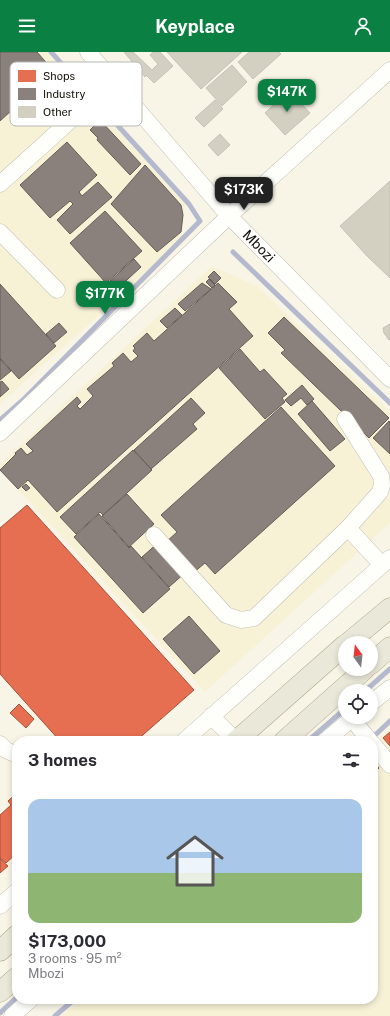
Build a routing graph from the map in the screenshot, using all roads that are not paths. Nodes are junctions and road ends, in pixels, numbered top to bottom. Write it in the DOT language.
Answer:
graph roads {
  1 [pos="88,52"];
  2 [pos="97,62"];
  3 [pos="390,70"];
  4 [pos="142,114"];
  5 [pos="64,126"];
  6 [pos="0,184"];
  7 [pos="229,216"];
  8 [pos="0,232"];
  9 [pos="56,290"];
  10 [pos="390,379"];
  11 [pos="345,419"];
  12 [pos="0,433"];
  13 [pos="348,528"];
  14 [pos="154,535"];
  15 [pos="386,561"];
  16 [pos="390,608"];
  17 [pos="356,636"];
  18 [pos="390,648"];
  19 [pos="338,651"];
  20 [pos="378,658"];
  21 [pos="357,676"];
  22 [pos="390,688"];
  23 [pos="378,697"];
  24 [pos="211,716"];
  25 [pos="346,724"];
  26 [pos="357,724"];
  27 [pos="189,736"];
  28 [pos="231,736"];
  29 [pos="242,736"];
  30 [pos="290,736"];
  31 [pos="332,736"];
  32 [pos="366,736"];
  33 [pos="0,744"];
  34 [pos="378,750"];
  35 [pos="12,753"];
  36 [pos="390,765"];
  37 [pos="12,895"];
  38 [pos="0,906"];
  39 [pos="12,939"];
  40 [pos="0,950"];
  41 [pos="12,981"];
  42 [pos="0,992"];
  43 [pos="25,1004"];
  44 [pos="12,1016"];
  1 -- 2 [label="street, Mbozi"];
  3 -- 7 [label="street"];
  4 -- 7 [label="street, Mbozi"];
  5 -- 6 [label="street"];
  7 -- 10 [label="street, Mbozi"];
  7 -- 12 [label="street"];
  8 -- 9 [label="street"];
  11 -- 13 [label="street"];
  13 -- 14 [label="street"];
  13 -- 15 [label="street"];
  15 -- 24 [label="street"];
  16 -- 17 [label="main road"];
  18 -- 20 [label="main road"];
  19 -- 29 [label="main road"];
  21 -- 30 [label="main road"];
  22 -- 23 [label="street"];
  24 -- 27 [label="street"];
  24 -- 28 [label="street"];
  25 -- 31 [label="street"];
  26 -- 32 [label="street"];
  33 -- 35 [label="street"];
  34 -- 36 [label="street"];
  37 -- 38 [label="street"];
  39 -- 40 [label="main road"];
  41 -- 42 [label="main road"];
  43 -- 44 [label="street"];
}
